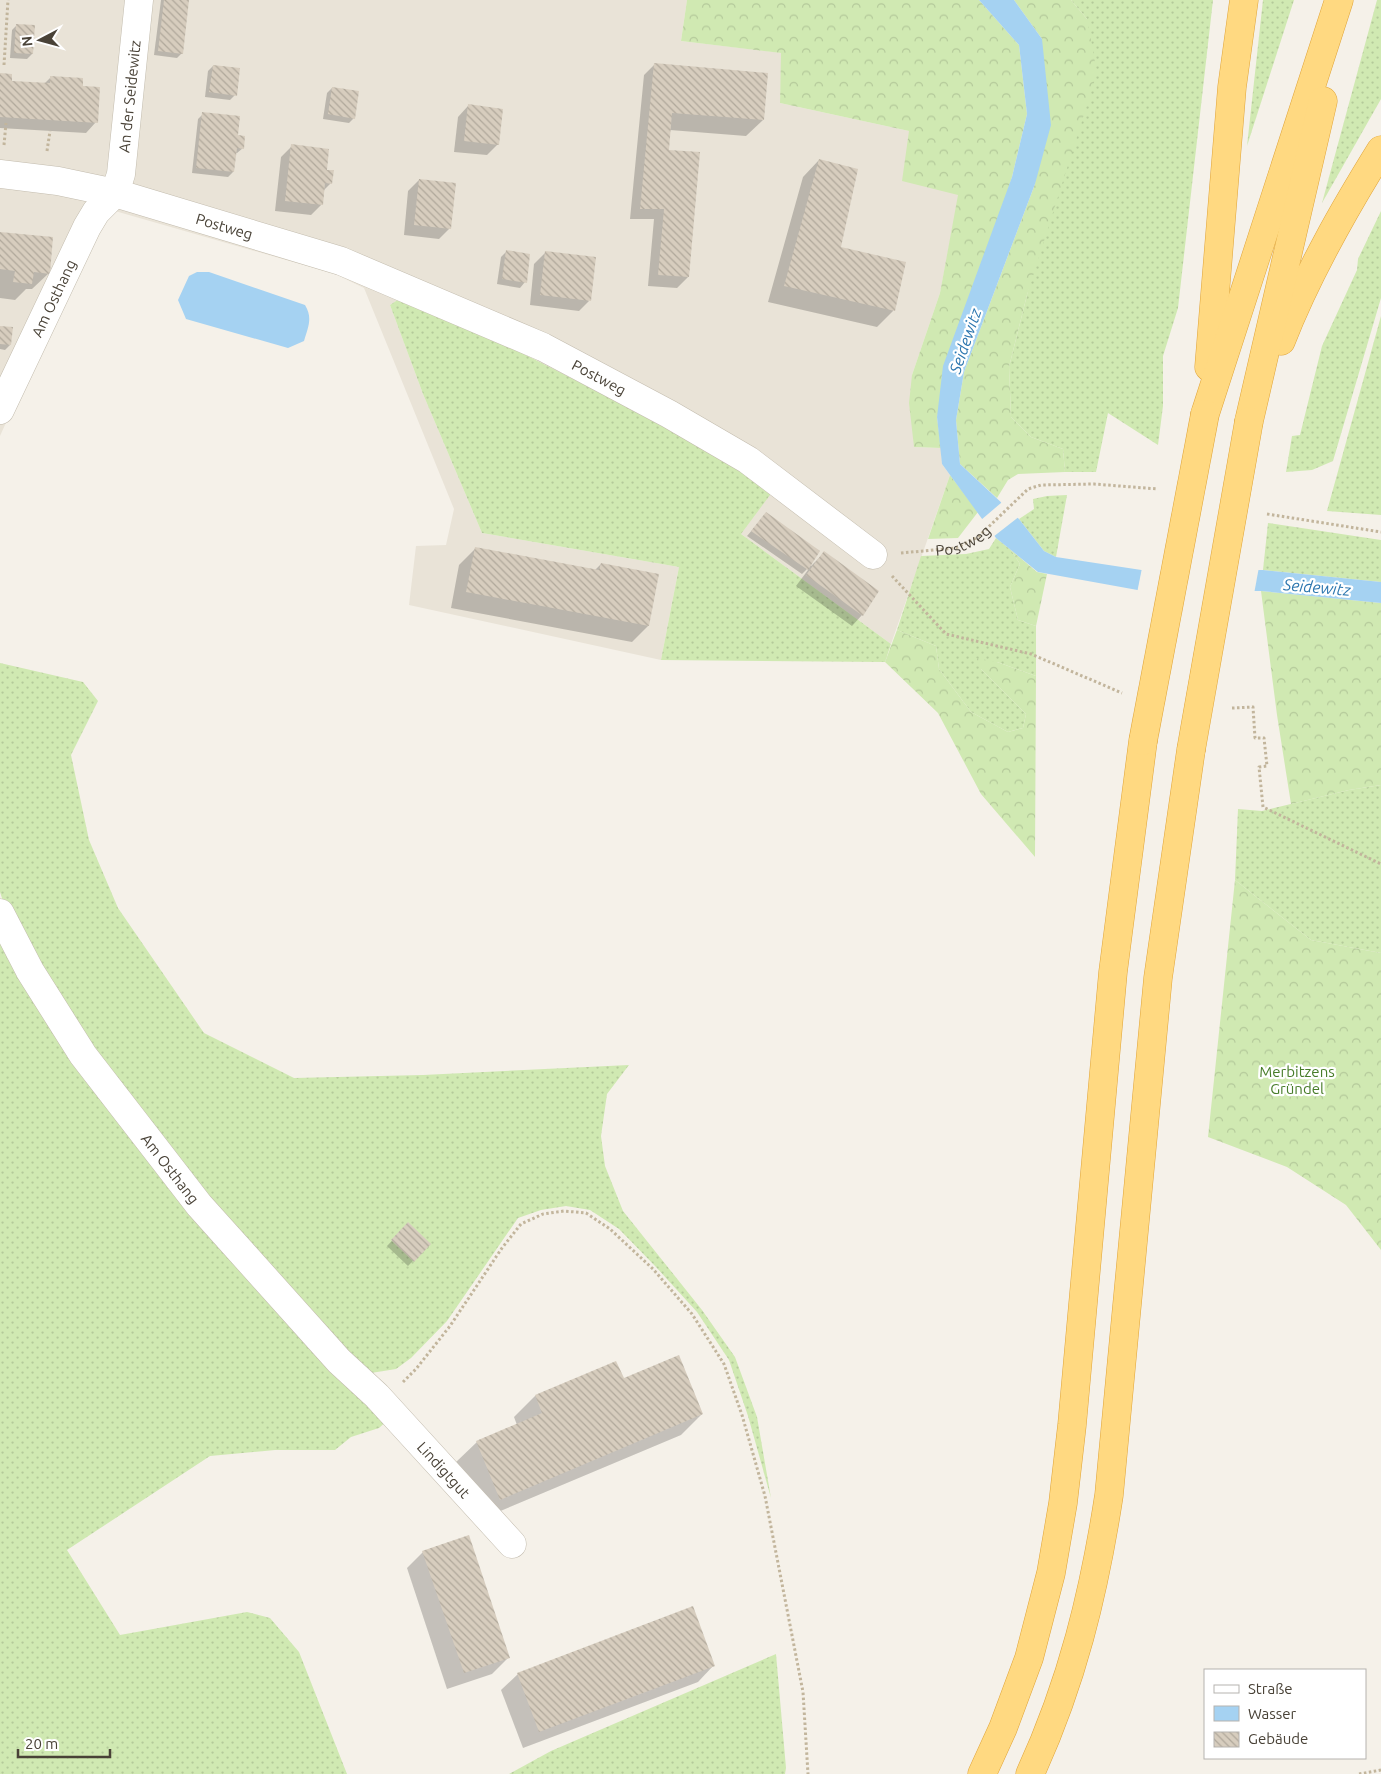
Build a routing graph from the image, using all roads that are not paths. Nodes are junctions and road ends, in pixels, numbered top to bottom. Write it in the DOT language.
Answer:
graph roads {
  1 [pos="138,0"];
  2 [pos="1244,0"];
  3 [pos="1339,0"];
  4 [pos="1346,0"];
  5 [pos="1381,150"];
  6 [pos="2,161"];
  7 [pos="115,193"];
  8 [pos="0,410"];
  9 [pos="1205,414"];
  10 [pos="1249,421"];
  11 [pos="873,555"];
  12 [pos="0,913"];
  13 [pos="377,1396"];
  14 [pos="512,1544"];
  15 [pos="982,1774"];
  16 [pos="1030,1774"];
  1 -- 7 [label="street, An der Seidewitz"];
  2 -- 9 [label="highway"];
  3 -- 9 [label="highway"];
  4 -- 10 [label="highway"];
  5 -- 10 [label="highway"];
  6 -- 7 [label="street, Postweg"];
  7 -- 8 [label="street, Am Osthang"];
  7 -- 11 [label="street, Postweg"];
  9 -- 15 [label="highway, bridge"];
  10 -- 16 [label="highway, bridge"];
  12 -- 13 [label="street, Am Osthang"];
  13 -- 14 [label="street, Lindigtgut"];
}
